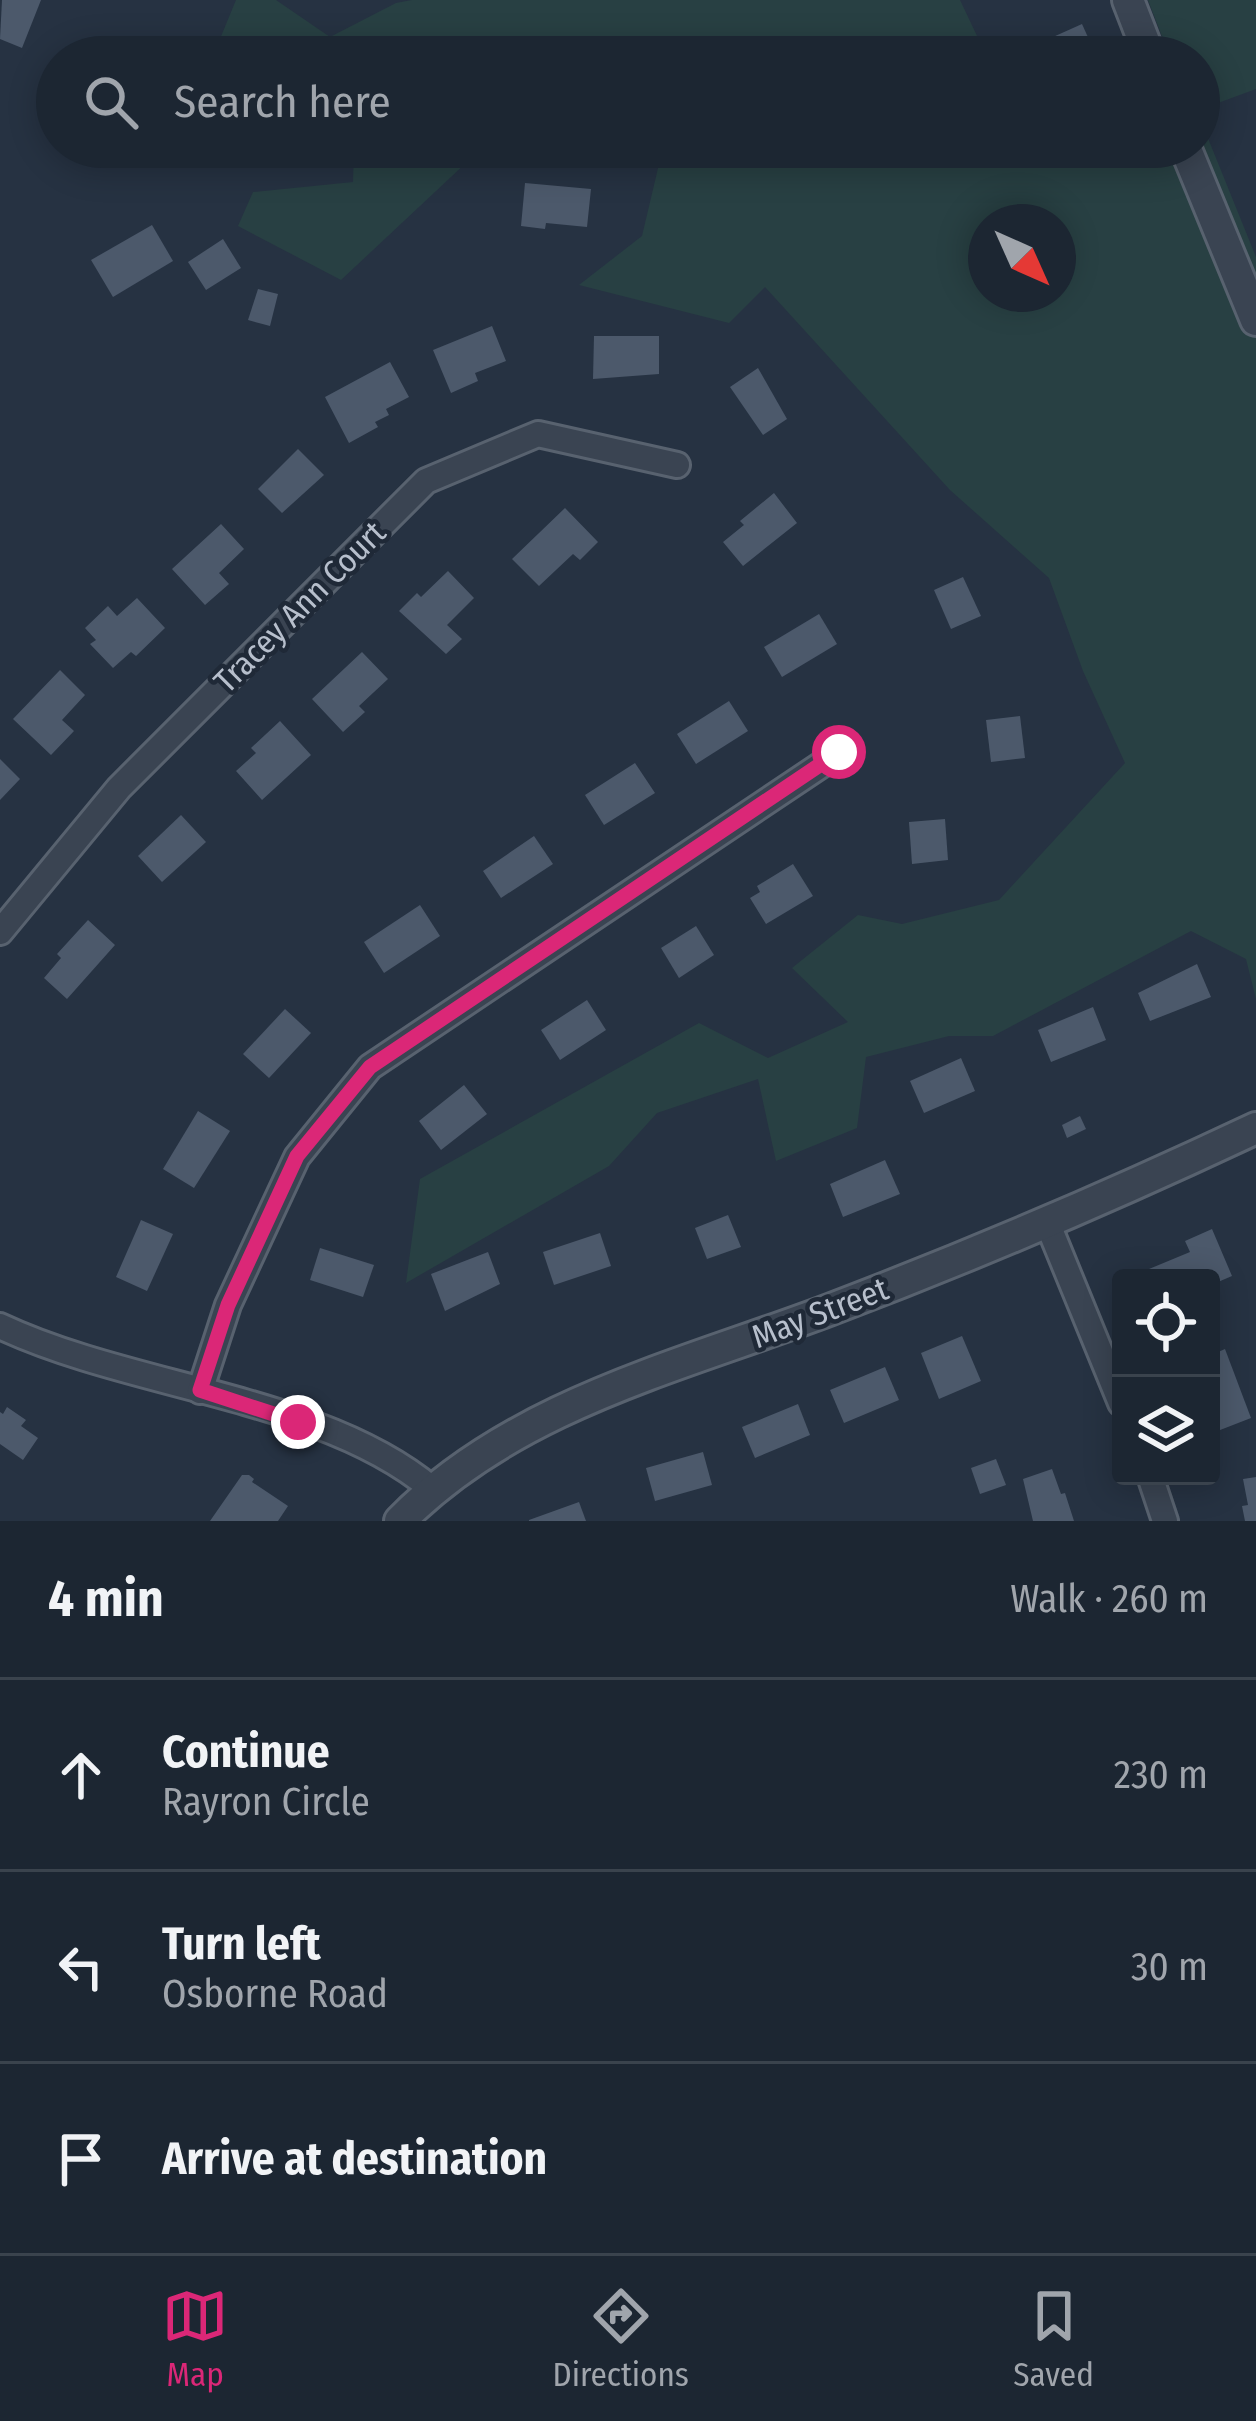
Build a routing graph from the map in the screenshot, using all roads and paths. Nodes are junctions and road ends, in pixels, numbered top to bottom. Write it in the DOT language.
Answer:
graph roads {
  1 [pos="1128,0"];
  2 [pos="1142,36"];
  3 [pos="1194,168"];
  4 [pos="1256,319"];
  5 [pos="677,465"];
  6 [pos="839,752"];
  7 [pos="0,932"];
  8 [pos="1256,1127"];
  9 [pos="1047,1222"];
  10 [pos="0,1326"];
  11 [pos="1112,1381"];
  12 [pos="200,1390"];
  13 [pos="1153,1485"];
  14 [pos="432,1489"];
  15 [pos="400,1521"];
  16 [pos="1165,1521"];
  1 -- 2 [label="street"];
  3 -- 4 [label="street"];
  5 -- 7 [label="street, Tracey Ann Court"];
  6 -- 12 [label="street"];
  8 -- 9 [label="street, May Street"];
  9 -- 11 [label="street"];
  9 -- 14 [label="street, May Street"];
  10 -- 12 [label="street"];
  12 -- 14 [label="street"];
  13 -- 16 [label="street"];
  14 -- 15 [label="street, May Street"];
}
